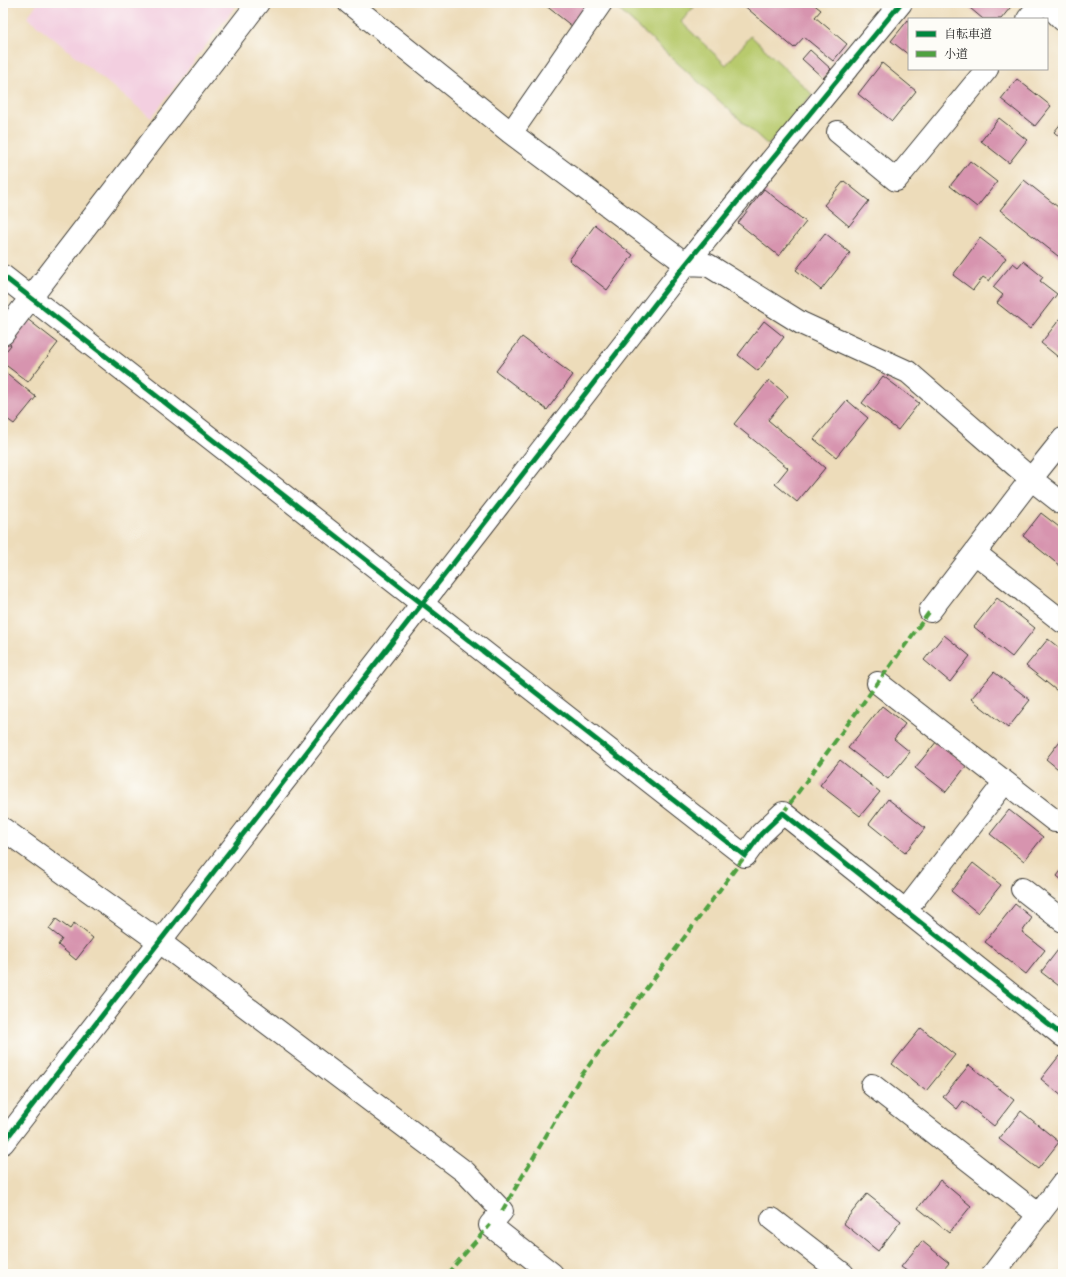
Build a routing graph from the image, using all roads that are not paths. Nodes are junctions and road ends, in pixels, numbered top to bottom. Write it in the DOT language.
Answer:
graph roads {
  1 [pos="258,3"];
  2 [pos="348,3"];
  3 [pos="602,3"];
  4 [pos="901,3"];
  5 [pos="1041,3"];
  6 [pos="1046,3"];
  7 [pos="1029,18"];
  8 [pos="1063,20"];
  9 [pos="986,70"];
  10 [pos="838,132"];
  11 [pos="511,133"];
  12 [pos="686,264"];
  13 [pos="3,276"];
  14 [pos="31,298"];
  15 [pos="3,334"];
  16 [pos="1063,439"];
  17 [pos="1031,479"];
  18 [pos="1063,504"];
  19 [pos="975,553"];
  20 [pos="422,604"];
  21 [pos="930,611"];
  22 [pos="1063,622"];
  23 [pos="878,683"];
  24 [pos="1005,782"];
  25 [pos="1055,821"];
  26 [pos="3,829"];
  27 [pos="1022,889"];
  28 [pos="906,910"];
  29 [pos="1063,921"];
  30 [pos="160,942"];
  31 [pos="1063,1036"];
  32 [pos="872,1085"];
  33 [pos="3,1143"];
  34 [pos="1063,1183"];
  35 [pos="1039,1215"];
  36 [pos="772,1219"];
  37 [pos="552,1274"];
  38 [pos="843,1274"];
  39 [pos="993,1274"];
  1 -- 14 [label="street"];
  2 -- 11 [label="street"];
  3 -- 11 [label="street"];
  4 -- 12 [label="street"];
  5 -- 7 [label="street"];
  6 -- 8 [label="street"];
  9 -- 10 [label="street"];
  11 -- 12 [label="street"];
  12 -- 17 [label="street"];
  12 -- 20 [label="street"];
  13 -- 14 [label="street"];
  14 -- 15 [label="street"];
  14 -- 20 [label="street"];
  16 -- 17 [label="street"];
  17 -- 18 [label="street"];
  17 -- 19 [label="street"];
  19 -- 21 [label="street"];
  19 -- 22 [label="street"];
  20 -- 28 [label="street"];
  20 -- 30 [label="street"];
  23 -- 24 [label="street"];
  24 -- 25 [label="street"];
  24 -- 28 [label="street"];
  26 -- 30 [label="street"];
  27 -- 29 [label="street"];
  28 -- 31 [label="street"];
  30 -- 33 [label="street"];
  30 -- 37 [label="street"];
  32 -- 35 [label="street"];
  34 -- 35 [label="street"];
  35 -- 39 [label="street"];
  36 -- 38 [label="street"];
}
